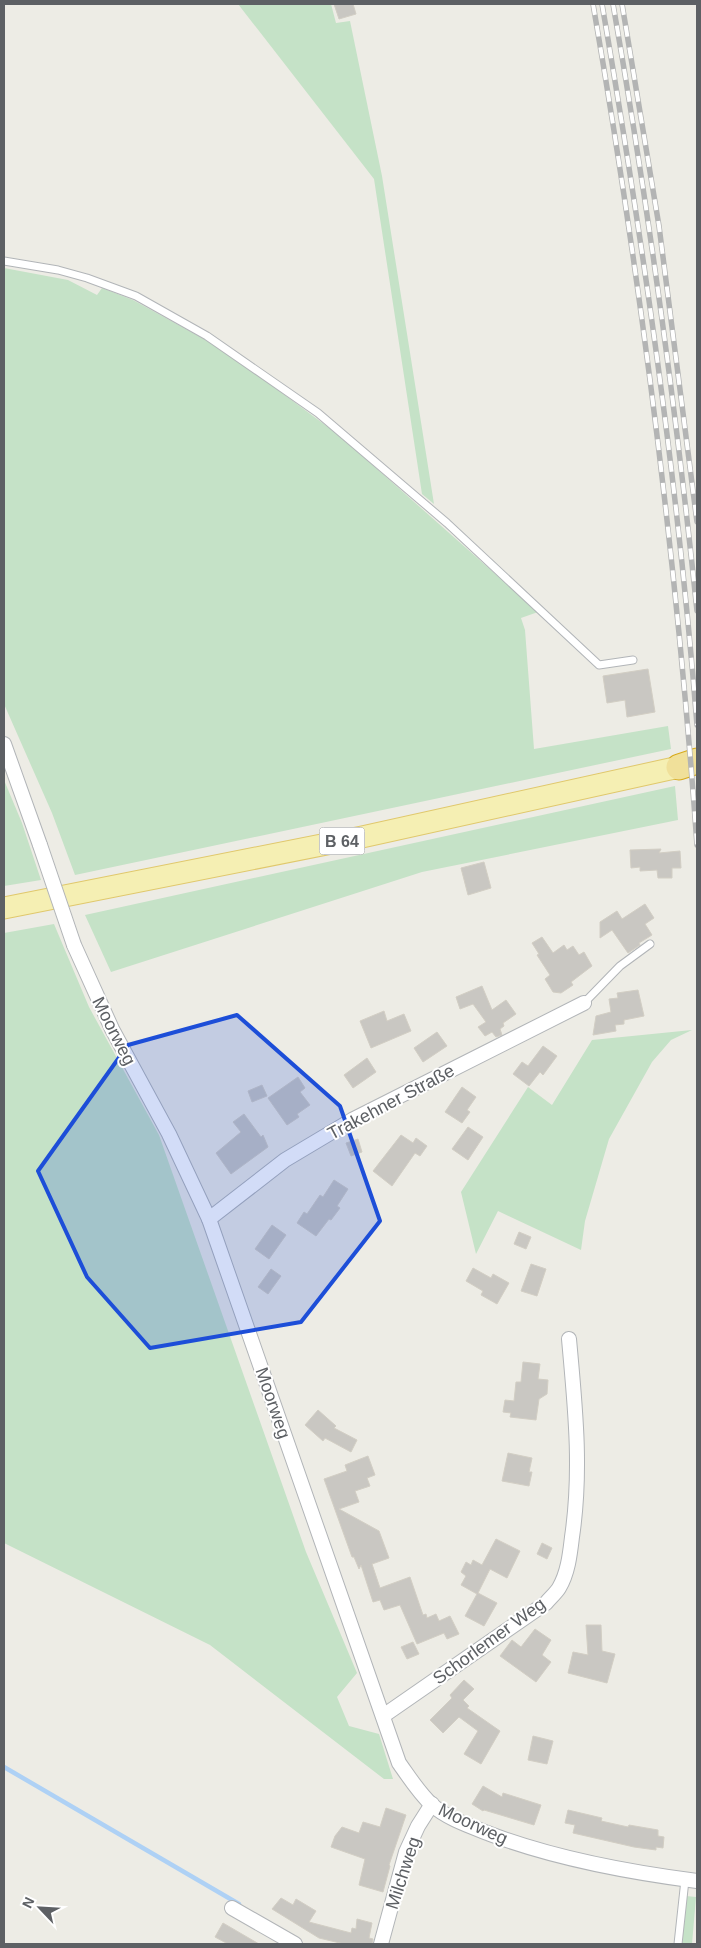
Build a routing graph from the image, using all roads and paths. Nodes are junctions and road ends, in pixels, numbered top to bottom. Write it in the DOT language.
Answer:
graph roads {
  1 [pos="4,261"];
  2 [pos="633,660"];
  3 [pos="4,744"];
  4 [pos="691,764"];
  5 [pos="4,908"];
  6 [pos="650,944"];
  7 [pos="584,1003"];
  8 [pos="209,1219"];
  9 [pos="568,1338"];
  10 [pos="383,1716"];
  11 [pos="432,1804"];
  12 [pos="691,1881"];
  13 [pos="232,1908"];
  14 [pos="295,1944"];
  15 [pos="381,1944"];
  16 [pos="678,1944"];
  1 -- 2 [label="lane"];
  3 -- 8 [label="street, Moorweg, bridge"];
  4 -- 5 [label="main road, B 64"];
  6 -- 7 [label="lane"];
  7 -- 8 [label="street, Trakehner Straße"];
  8 -- 10 [label="street, Moorweg"];
  9 -- 10 [label="street, Schorlemer Weg"];
  10 -- 11 [label="street, Moorweg"];
  11 -- 12 [label="street, Moorweg"];
  11 -- 15 [label="street, Milchweg"];
  12 -- 16 [label="lane"];
  13 -- 14 [label="street"];
}
